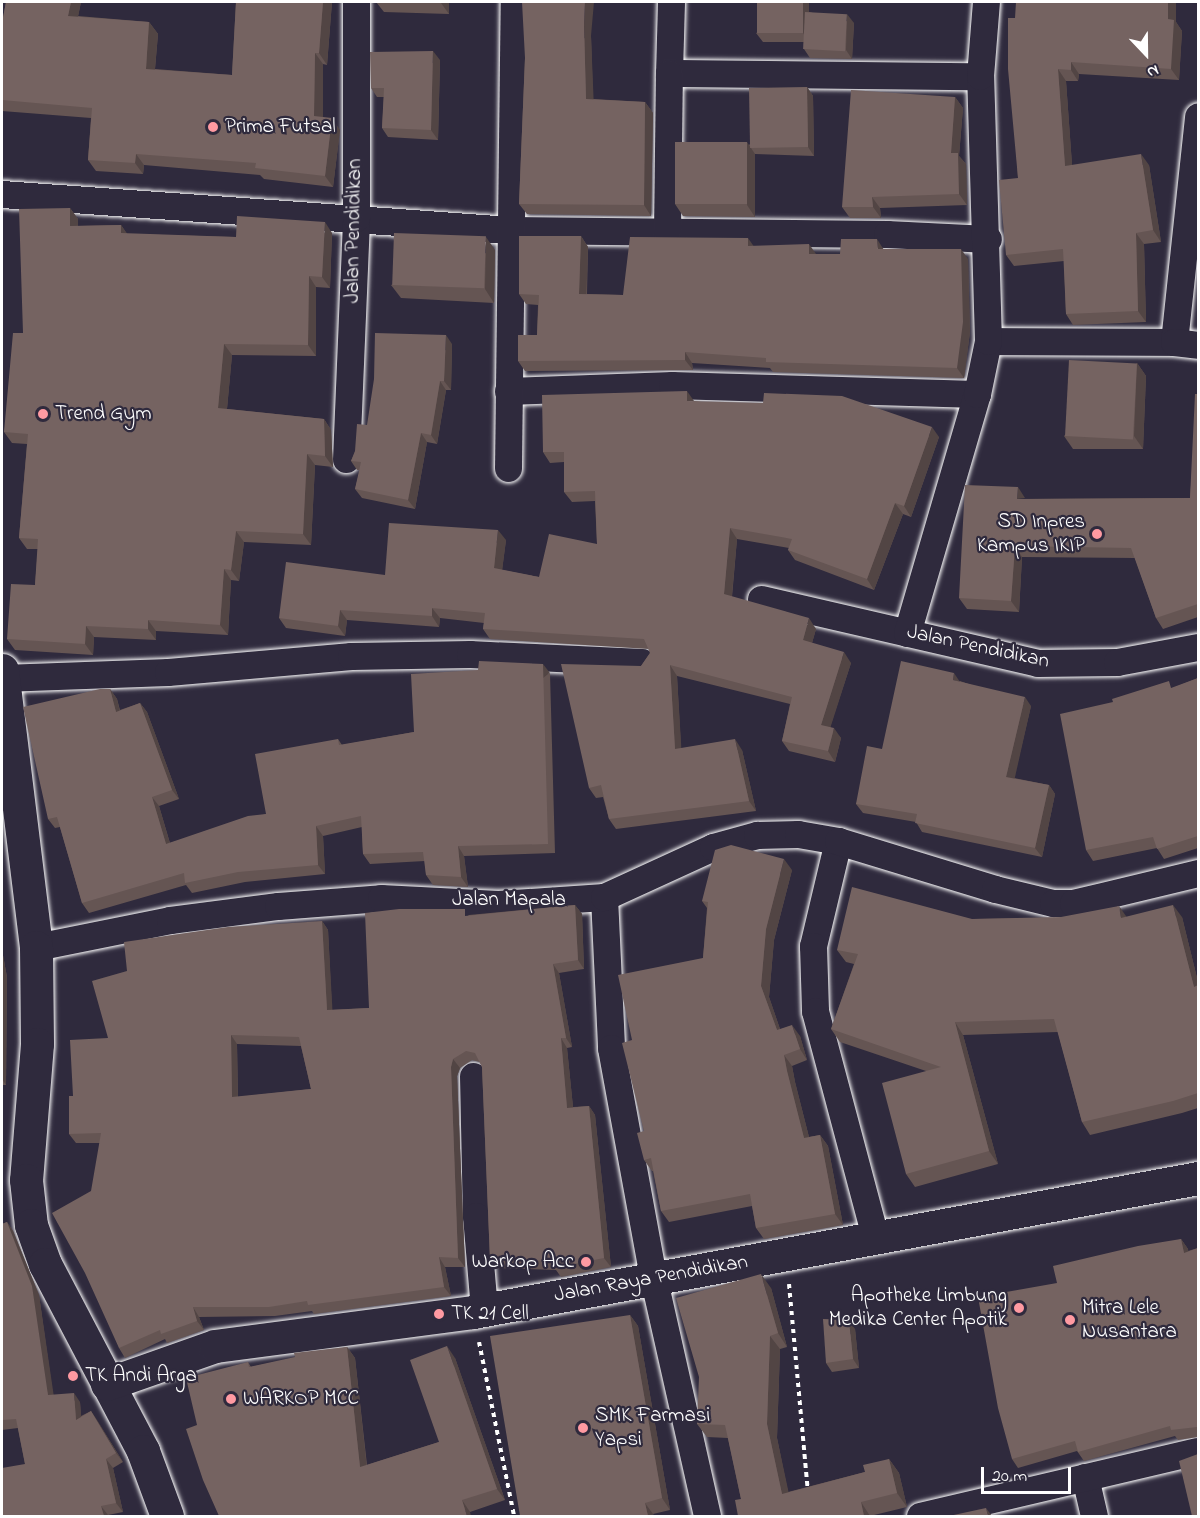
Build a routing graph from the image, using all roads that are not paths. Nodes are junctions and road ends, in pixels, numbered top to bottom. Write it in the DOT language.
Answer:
graph roads {
  1 [pos="356,2"];
  2 [pos="514,2"];
  3 [pos="671,2"];
  4 [pos="986,2"];
  5 [pos="669,73"];
  6 [pos="980,76"];
  7 [pos="1198,116"];
  8 [pos="2,194"];
  9 [pos="356,218"];
  10 [pos="511,230"];
  11 [pos="667,232"];
  12 [pos="988,239"];
  13 [pos="988,341"];
  14 [pos="1186,343"];
  15 [pos="508,391"];
  16 [pos="977,394"];
  17 [pos="346,459"];
  18 [pos="508,468"];
  19 [pos="761,599"];
  20 [pos="907,633"];
  21 [pos="1198,647"];
  22 [pos="642,662"];
  23 [pos="2,674"];
  24 [pos="838,841"];
  25 [pos="1198,873"];
  26 [pos="604,897"];
  27 [pos="36,948"];
  28 [pos="473,1076"];
  29 [pos="1198,1178"];
  30 [pos="876,1240"];
  31 [pos="653,1276"];
  32 [pos="479,1311"];
  33 [pos="107,1384"];
  34 [pos="1198,1451"];
  35 [pos="1085,1477"];
  36 [pos="167,1516"];
  37 [pos="707,1516"];
  38 [pos="920,1516"];
  39 [pos="1094,1516"];
  1 -- 9 [label="street, Jalan Pendidikan"];
  2 -- 10 [label="street"];
  3 -- 5 [label="street"];
  4 -- 6 [label="street"];
  5 -- 6 [label="street"];
  5 -- 11 [label="street"];
  6 -- 12 [label="street"];
  7 -- 14 [label="street"];
  8 -- 9 [label="street"];
  9 -- 10 [label="street"];
  9 -- 17 [label="street, Jalan Pendidikan"];
  10 -- 11 [label="street"];
  10 -- 15 [label="street"];
  11 -- 12 [label="street"];
  12 -- 13 [label="street"];
  13 -- 14 [label="street"];
  13 -- 16 [label="street"];
  15 -- 16 [label="street"];
  15 -- 18 [label="street"];
  16 -- 20 [label="street"];
  19 -- 20 [label="street, Jalan Pendidikan"];
  20 -- 21 [label="street, Jalan Pendidikan"];
  22 -- 23 [label="street"];
  23 -- 27 [label="street"];
  24 -- 25 [label="street"];
  24 -- 26 [label="street, Jalan Mapala"];
  24 -- 30 [label="street"];
  26 -- 27 [label="street, Jalan Mapala"];
  26 -- 31 [label="street"];
  27 -- 33 [label="street"];
  28 -- 32 [label="street"];
  29 -- 30 [label="street, Jalan Raya Pendidikan"];
  30 -- 31 [label="street, Jalan Raya Pendidikan"];
  31 -- 32 [label="street, Jalan Raya Pendidikan"];
  31 -- 37 [label="street"];
  32 -- 33 [label="street, Jalan Raya Pendidikan"];
  33 -- 36 [label="street"];
  34 -- 35 [label="street"];
  35 -- 38 [label="street"];
  35 -- 39 [label="street"];
}
